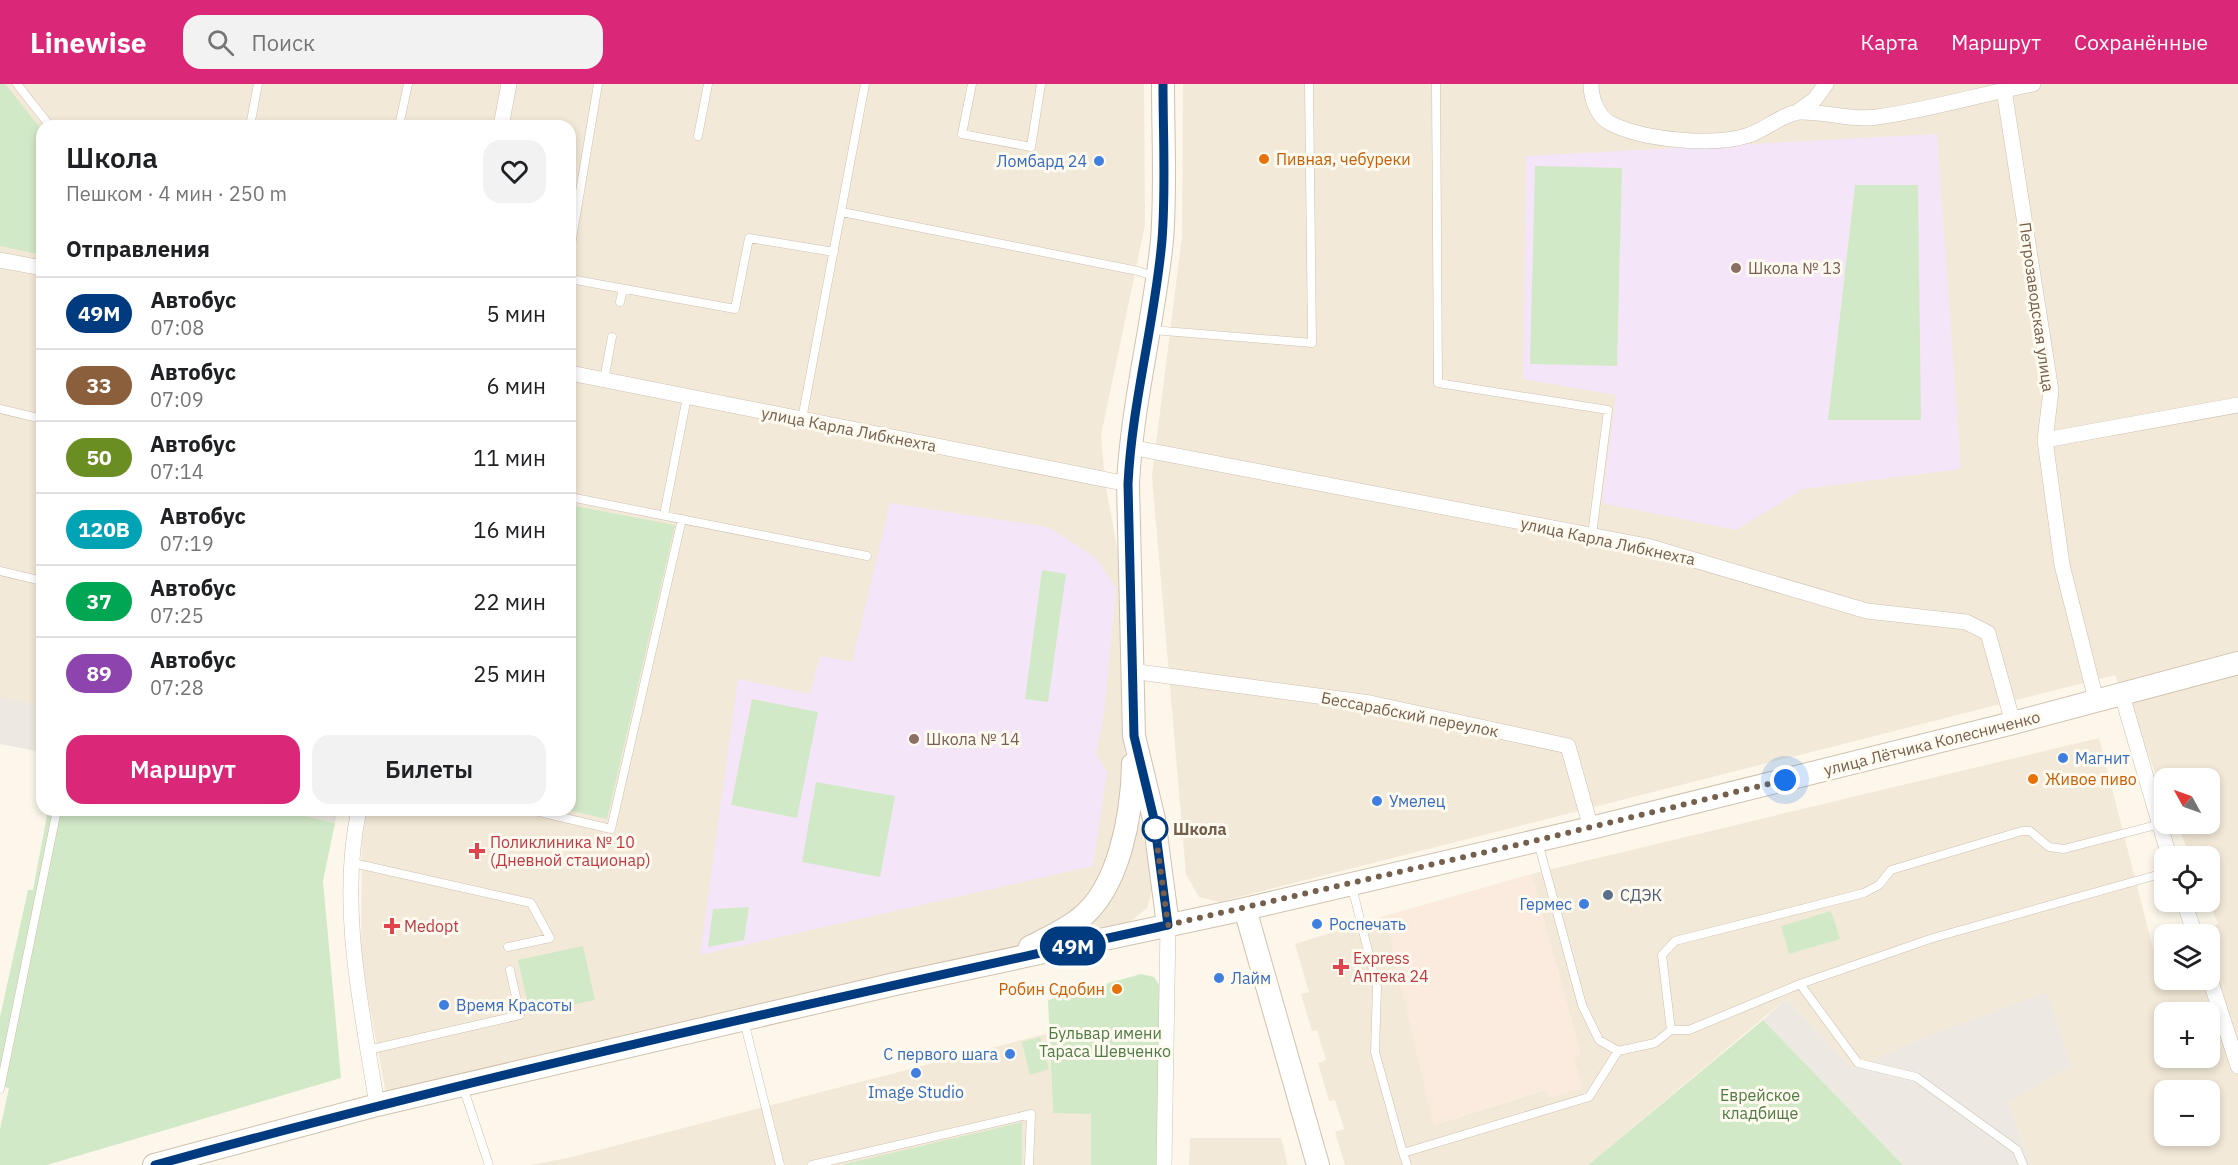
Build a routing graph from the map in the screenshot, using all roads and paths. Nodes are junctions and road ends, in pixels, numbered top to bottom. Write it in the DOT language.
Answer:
graph roads {
  1 [pos="17,84"];
  2 [pos="258,84"];
  3 [pos="408,84"];
  4 [pos="509,84"];
  5 [pos="598,84"];
  6 [pos="708,84"];
  7 [pos="865,84"];
  8 [pos="972,84"];
  9 [pos="1041,84"];
  10 [pos="1163,84"];
  11 [pos="1309,84"];
  12 [pos="1436,84"];
  13 [pos="1591,84"];
  14 [pos="1826,84"];
  15 [pos="2033,84"];
  16 [pos="2004,90"];
  17 [pos="1797,112"];
  18 [pos="45,120"];
  19 [pos="251,120"];
  20 [pos="400,120"];
  21 [pos="502,120"];
  22 [pos="698,136"];
  23 [pos="842,212"];
  24 [pos="576,215"];
  25 [pos="834,252"];
  26 [pos="0,260"];
  27 [pos="36,267"];
  28 [pos="1157,278"];
  29 [pos="576,280"];
  30 [pos="622,289"];
  31 [pos="620,302"];
  32 [pos="1151,330"];
  33 [pos="612,337"];
  34 [pos="576,374"];
  35 [pos="603,380"];
  36 [pos="687,397"];
  37 [pos="2238,405"];
  38 [pos="0,409"];
  39 [pos="36,417"];
  40 [pos="802,419"];
  41 [pos="2045,440"];
  42 [pos="1130,447"];
  43 [pos="1128,484"];
  44 [pos="576,498"];
  45 [pos="664,515"];
  46 [pos="682,519"];
  47 [pos="1592,535"];
  48 [pos="867,556"];
  49 [pos="0,571"];
  50 [pos="36,580"];
  51 [pos="2238,663"];
  52 [pos="1131,671"];
  53 [pos="2122,695"];
  54 [pos="2096,700"];
  55 [pos="2013,723"];
  56 [pos="1134,736"];
  57 [pos="2154,804"];
  58 [pos="56,816"];
  59 [pos="358,816"];
  60 [pos="556,816"];
  61 [pos="2154,826"];
  62 [pos="1591,828"];
  63 [pos="1538,840"];
  64 [pos="353,862"];
  65 [pos="2154,876"];
  66 [pos="1351,883"];
  67 [pos="1245,909"];
  68 [pos="1168,925"];
  69 [pos="508,947"];
  70 [pos="1005,960"];
  71 [pos="510,970"];
  72 [pos="1800,984"];
  73 [pos="2214,990"];
  74 [pos="744,1021"];
  75 [pos="1671,1030"];
  76 [pos="368,1050"];
  77 [pos="1618,1051"];
  78 [pos="2238,1066"];
  79 [pos="463,1085"];
  80 [pos="0,1089"];
  81 [pos="377,1105"];
  82 [pos="1403,1153"];
  83 [pos="166,1163"];
  84 [pos="489,1165"];
  85 [pos="780,1165"];
  86 [pos="812,1165"];
  87 [pos="1029,1165"];
  88 [pos="1164,1165"];
  89 [pos="1318,1165"];
  90 [pos="1407,1165"];
  91 [pos="2023,1165"];
  1 -- 18 [label="lane"];
  2 -- 19 [label="lane"];
  3 -- 20 [label="lane"];
  4 -- 21 [label="street"];
  5 -- 24 [label="lane"];
  6 -- 22 [label="lane"];
  7 -- 23 [label="lane"];
  8 -- 9 [label="lane"];
  10 -- 28 [label="street"];
  11 -- 32 [label="lane"];
  12 -- 47 [label="lane"];
  13 -- 17 [label="street"];
  14 -- 17 [label="street"];
  15 -- 16 [label="street"];
  16 -- 17 [label="street"];
  16 -- 41 [label="street, Петрозаводская улица"];
  23 -- 25 [label="lane"];
  23 -- 28 [label="lane"];
  25 -- 30 [label="lane"];
  25 -- 40 [label="lane"];
  26 -- 27 [label="street"];
  28 -- 32 [label="street"];
  29 -- 30 [label="lane"];
  30 -- 31 [label="lane"];
  32 -- 42 [label="street"];
  33 -- 35 [label="lane"];
  34 -- 35 [label="street, улица Карла Либкнехта"];
  35 -- 36 [label="street, улица Карла Либкнехта"];
  36 -- 40 [label="street, улица Карла Либкнехта"];
  36 -- 45 [label="lane"];
  37 -- 41 [label="street"];
  38 -- 39 [label="lane"];
  40 -- 43 [label="street, улица Карла Либкнехта"];
  41 -- 54 [label="street, Петрозаводская улица"];
  42 -- 43 [label="street"];
  42 -- 47 [label="street, улица Карла Либкнехта"];
  43 -- 52 [label="street"];
  44 -- 45 [label="lane"];
  45 -- 46 [label="lane"];
  46 -- 48 [label="lane"];
  46 -- 60 [label="lane"];
  47 -- 55 [label="street, улица Карла Либкнехта"];
  49 -- 50 [label="lane"];
  51 -- 53 [label="street, улица Лётчика Колесниченко"];
  52 -- 56 [label="street"];
  52 -- 62 [label="street, Бессарабский переулок"];
  53 -- 54 [label="street, улица Лётчика Колесниченко"];
  53 -- 57 [label="street"];
  54 -- 55 [label="street, улица Лётчика Колесниченко"];
  55 -- 62 [label="street, улица Лётчика Колесниченко"];
  56 -- 68 [label="street"];
  56 -- 70 [label="street"];
  58 -- 80 [label="lane"];
  59 -- 64 [label="street"];
  61 -- 75 [label="lane"];
  62 -- 63 [label="street, улица Лётчика Колесниченко"];
  63 -- 66 [label="street, улица Лётчика Колесниченко"];
  63 -- 77 [label="lane"];
  64 -- 69 [label="lane"];
  64 -- 76 [label="street"];
  65 -- 72 [label="lane"];
  66 -- 67 [label="street, улица Лётчика Колесниченко"];
  66 -- 82 [label="lane"];
  67 -- 68 [label="street, улица Лётчика Колесниченко"];
  67 -- 89 [label="street"];
  68 -- 70 [label="street, улица Лётчика Колесниченко"];
  68 -- 88 [label="street"];
  70 -- 74 [label="street, улица Лётчика Колесниченко"];
  71 -- 76 [label="lane"];
  72 -- 75 [label="lane"];
  72 -- 91 [label="lane"];
  73 -- 78 [label="street"];
  74 -- 79 [label="street, улица Лётчика Колесниченко"];
  74 -- 85 [label="lane"];
  75 -- 77 [label="lane"];
  76 -- 81 [label="street"];
  77 -- 82 [label="lane"];
  79 -- 81 [label="street, улица Лётчика Колесниченко"];
  79 -- 84 [label="lane"];
  81 -- 83 [label="street, улица Лётчика Колесниченко"];
  82 -- 90 [label="lane"];
  86 -- 87 [label="lane"];
}
